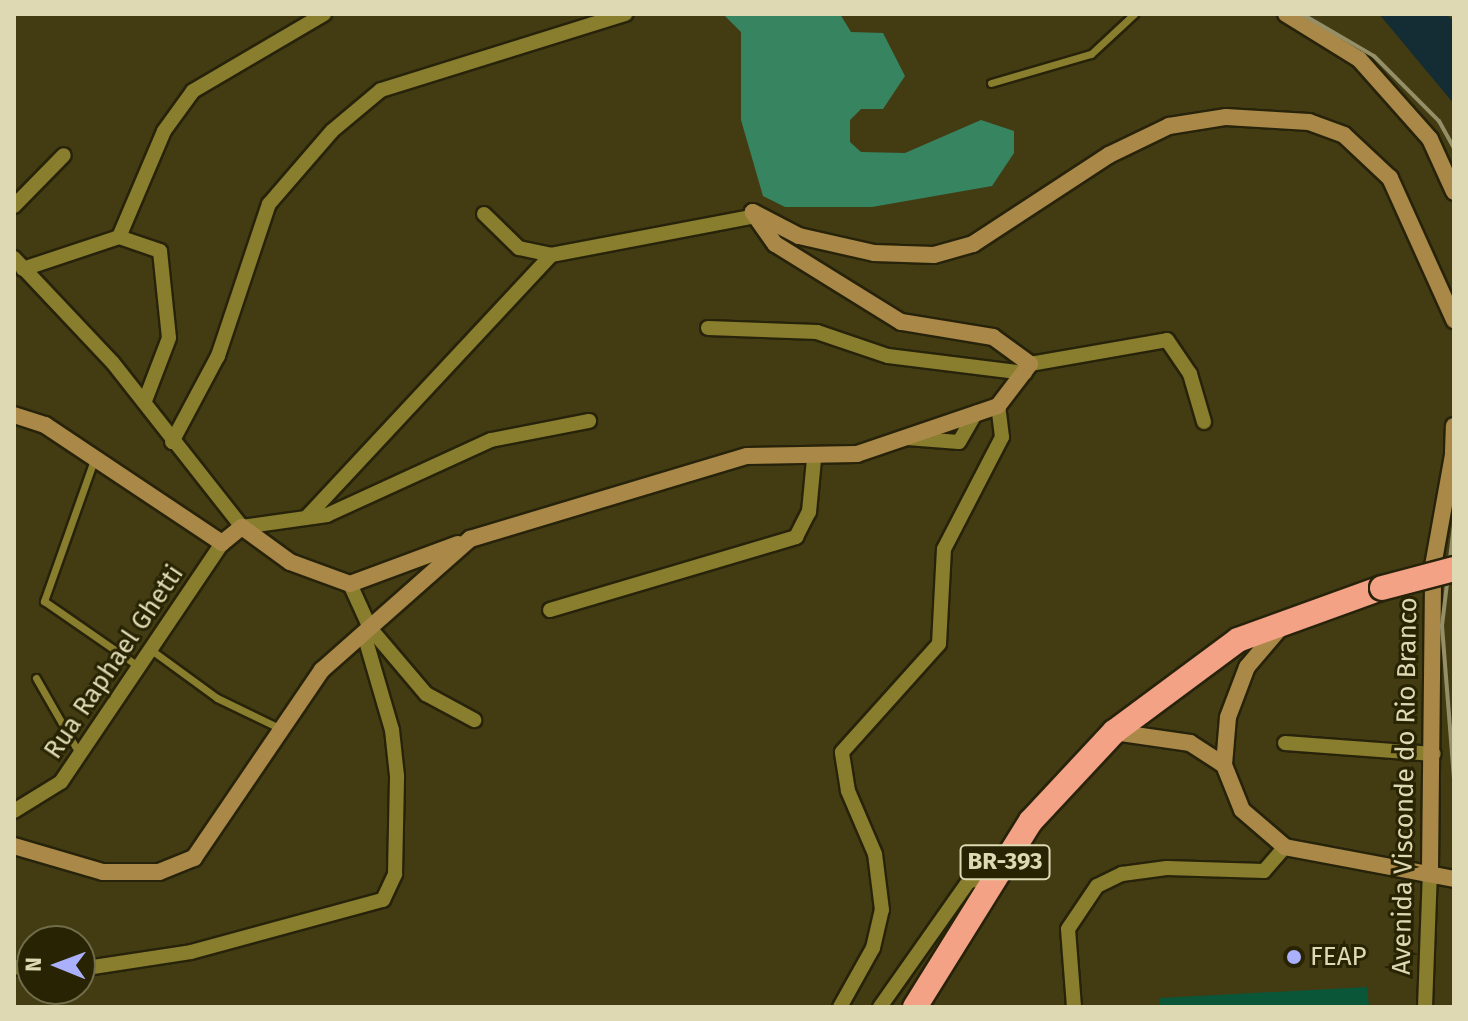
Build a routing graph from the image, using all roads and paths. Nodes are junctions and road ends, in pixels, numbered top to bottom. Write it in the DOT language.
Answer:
graph roads {
  1 [pos="324,14"];
  2 [pos="625,14"];
  3 [pos="1134,14"];
  4 [pos="1286,14"];
  5 [pos="991,83"];
  6 [pos="64,155"];
  7 [pos="1454,192"];
  8 [pos="14,206"];
  9 [pos="484,214"];
  10 [pos="751,217"];
  11 [pos="119,237"];
  12 [pos="551,255"];
  13 [pos="19,263"];
  14 [pos="1454,320"];
  15 [pos="708,328"];
  16 [pos="1027,369"];
  17 [pos="145,401"];
  18 [pos="998,406"];
  19 [pos="976,413"];
  20 [pos="14,415"];
  21 [pos="589,421"];
  22 [pos="1204,422"];
  23 [pos="1454,426"];
  24 [pos="898,437"];
  25 [pos="172,442"];
  26 [pos="1453,450"];
  27 [pos="814,459"];
  28 [pos="94,460"];
  29 [pos="306,519"];
  30 [pos="242,527"];
  31 [pos="470,539"];
  32 [pos="222,543"];
  33 [pos="1444,568"];
  34 [pos="350,584"];
  35 [pos="550,610"];
  36 [pos="1290,617"];
  37 [pos="367,631"];
  38 [pos="154,652"];
  39 [pos="143,669"];
  40 [pos="36,678"];
  41 [pos="474,720"];
  42 [pos="283,730"];
  43 [pos="1114,732"];
  44 [pos="1285,743"];
  45 [pos="1434,754"];
  46 [pos="80,755"];
  47 [pos="1224,765"];
  48 [pos="14,811"];
  49 [pos="14,846"];
  50 [pos="1285,847"];
  51 [pos="1430,869"];
  52 [pos="995,877"];
  53 [pos="1454,879"];
  54 [pos="96,967"];
  55 [pos="840,1007"];
  56 [pos="880,1007"];
  57 [pos="915,1007"];
  58 [pos="1074,1007"];
  59 [pos="1425,1007"];
  1 -- 11 [label="street"];
  2 -- 25 [label="street"];
  3 -- 5 [label="lane"];
  4 -- 7 [label="street"];
  6 -- 8 [label="street"];
  9 -- 12 [label="street"];
  10 -- 12 [label="street"];
  10 -- 14 [label="street"];
  10 -- 16 [label="street"];
  11 -- 13 [label="street"];
  11 -- 17 [label="street"];
  12 -- 29 [label="street"];
  13 -- 17 [label="street"];
  15 -- 16 [label="street"];
  16 -- 18 [label="street"];
  16 -- 22 [label="street"];
  17 -- 25 [label="street"];
  18 -- 19 [label="street"];
  18 -- 55 [label="street"];
  19 -- 24 [label="street"];
  19 -- 24 [label="street"];
  20 -- 28 [label="street"];
  21 -- 29 [label="street"];
  23 -- 26 [label="street, Avenida Visconde do Rio Branco"];
  24 -- 27 [label="street"];
  25 -- 30 [label="street"];
  26 -- 33 [label="street, Avenida Visconde do Rio Branco"];
  27 -- 31 [label="street"];
  27 -- 35 [label="street"];
  28 -- 32 [label="street"];
  28 -- 39 [label="lane"];
  29 -- 30 [label="street"];
  30 -- 32 [label="street, Rua Raphael Ghetti"];
  30 -- 34 [label="street"];
  31 -- 34 [label="street"];
  31 -- 37 [label="street"];
  32 -- 38 [label="street, Rua Raphael Ghetti"];
  33 -- 36 [label="highway, BR-393, bridge"];
  33 -- 45 [label="street, Avenida Visconde do Rio Branco"];
  34 -- 37 [label="street"];
  36 -- 43 [label="highway, BR-393"];
  36 -- 47 [label="street"];
  37 -- 41 [label="street"];
  37 -- 42 [label="street"];
  37 -- 54 [label="street"];
  38 -- 39 [label="street, Rua Raphael Ghetti"];
  38 -- 42 [label="lane"];
  39 -- 46 [label="street, Rua Raphael Ghetti"];
  40 -- 46 [label="lane"];
  42 -- 49 [label="street"];
  43 -- 47 [label="street"];
  43 -- 52 [label="highway, BR-393"];
  44 -- 45 [label="street"];
  45 -- 51 [label="street, Avenida Visconde do Rio Branco"];
  46 -- 48 [label="street, Rua Raphael Ghetti"];
  47 -- 50 [label="street"];
  50 -- 51 [label="street"];
  50 -- 58 [label="street"];
  51 -- 53 [label="street"];
  51 -- 59 [label="street, Avenida Visconde do Rio Branco"];
  52 -- 56 [label="street"];
  52 -- 57 [label="highway, BR-393"];
}
